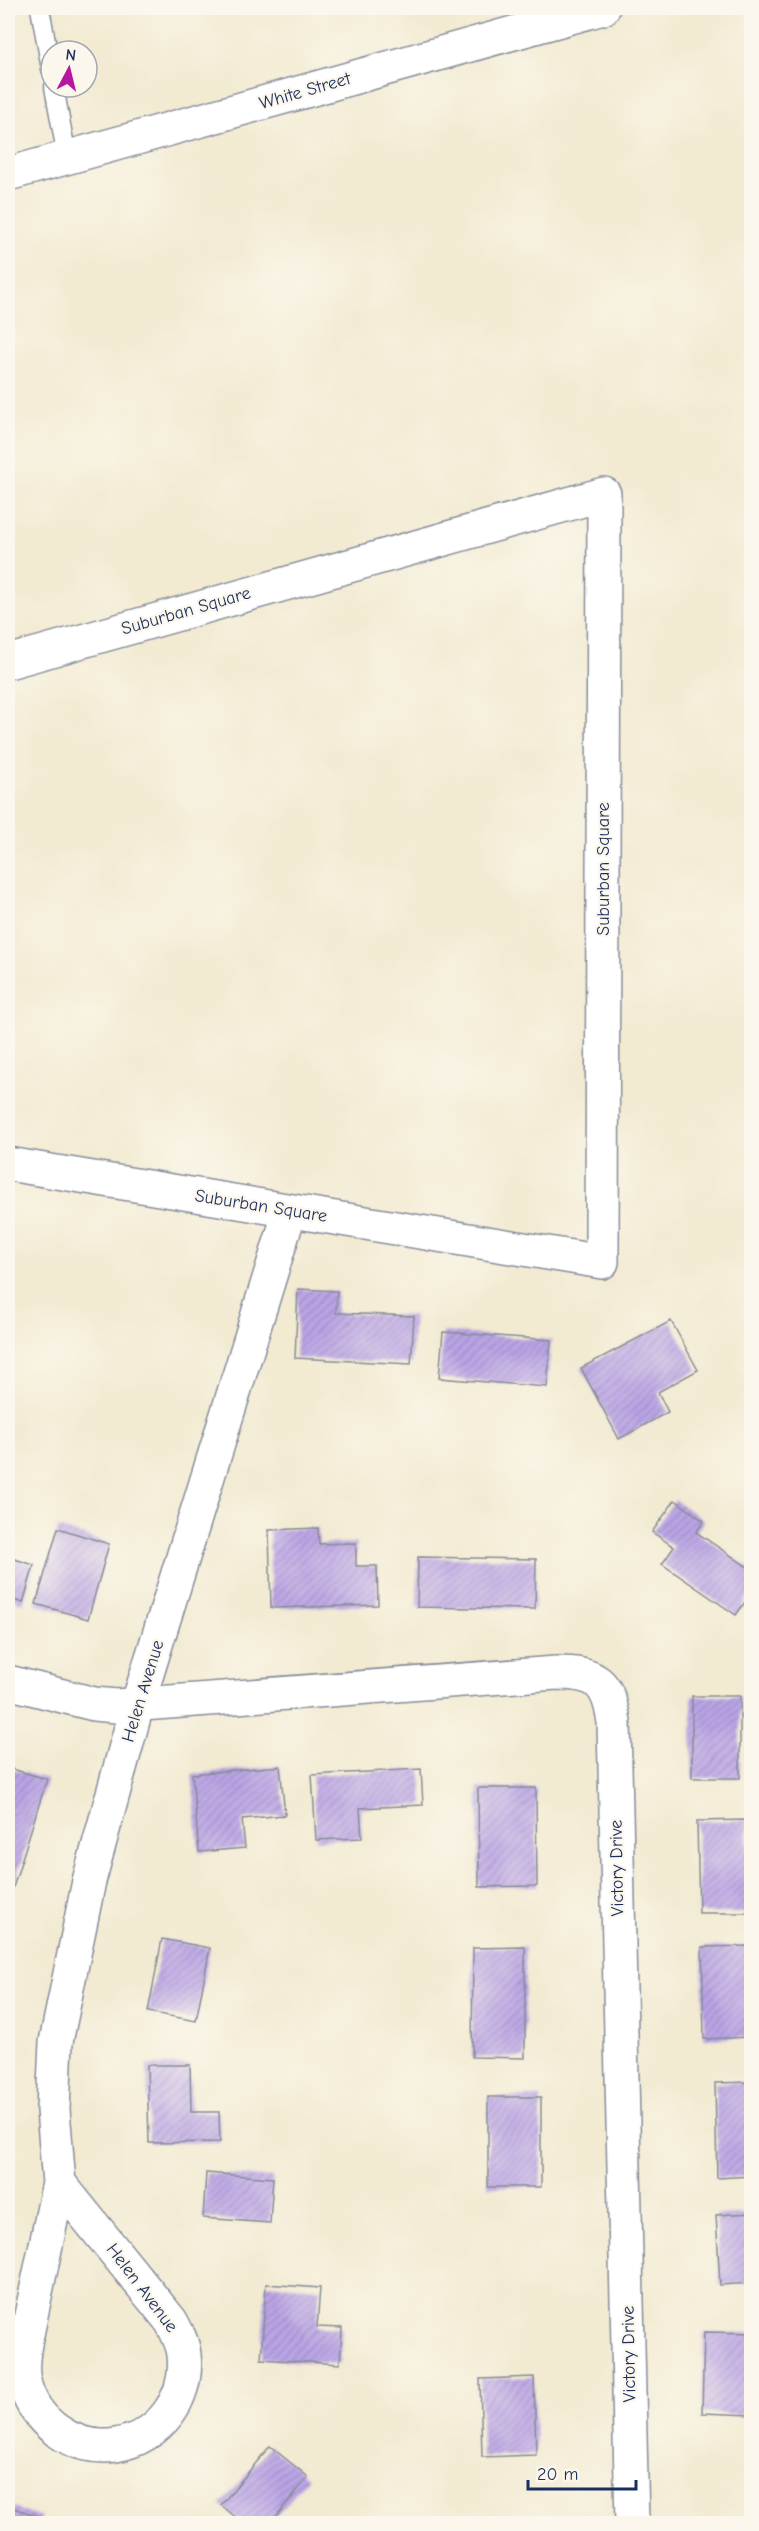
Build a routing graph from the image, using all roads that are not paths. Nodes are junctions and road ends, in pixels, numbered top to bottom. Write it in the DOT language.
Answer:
graph roads {
  1 [pos="40,8"];
  2 [pos="603,8"];
  3 [pos="46,39"];
  4 [pos="56,99"];
  5 [pos="67,157"];
  6 [pos="8,174"];
  7 [pos="8,662"];
  8 [pos="8,1164"];
  9 [pos="290,1211"];
  10 [pos="8,1682"];
  11 [pos="137,1706"];
  12 [pos="58,2183"];
  13 [pos="633,2523"];
  1 -- 3 [label="lane"];
  2 -- 5 [label="street, White Street"];
  4 -- 5 [label="lane"];
  5 -- 6 [label="street, White Street"];
  7 -- 9 [label="street, Suburban Square"];
  8 -- 9 [label="street, Suburban Square"];
  9 -- 11 [label="street, Helen Avenue"];
  10 -- 11 [label="street, Victory Drive"];
  11 -- 12 [label="street, Helen Avenue"];
  11 -- 13 [label="street, Victory Drive"];
  12 -- 12 [label="street, Helen Avenue"];
}
